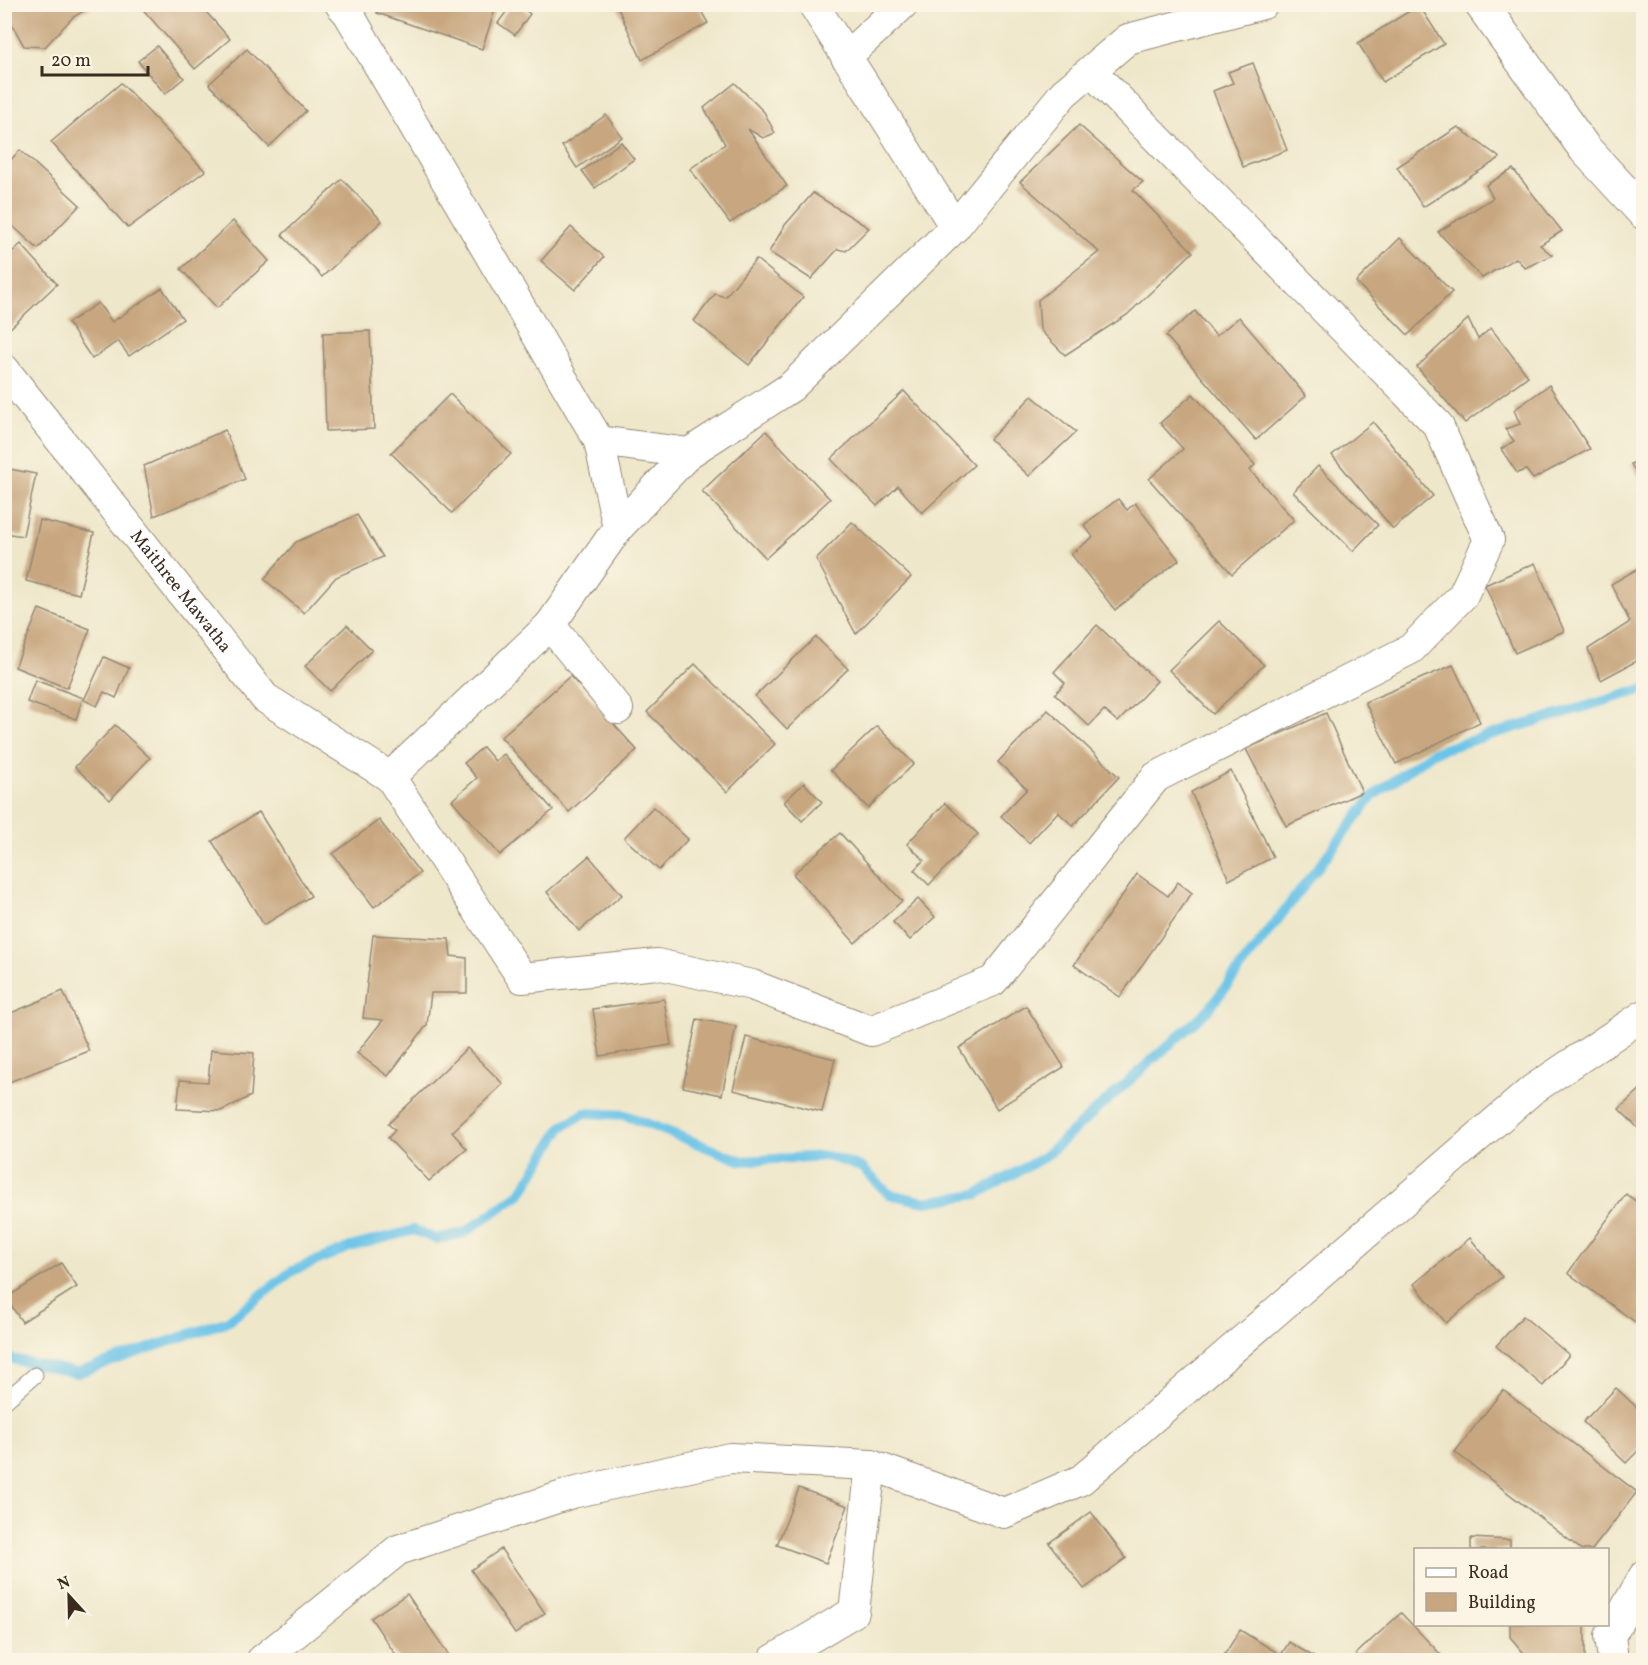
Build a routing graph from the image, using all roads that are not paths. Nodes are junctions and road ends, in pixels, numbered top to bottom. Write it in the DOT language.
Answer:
graph roads {
  1 [pos="340,4"];
  2 [pos="813,4"];
  3 [pos="903,4"];
  4 [pos="1263,4"];
  5 [pos="1481,4"];
  6 [pos="846,57"];
  7 [pos="1091,70"];
  8 [pos="1644,213"];
  9 [pos="955,227"];
  10 [pos="10,387"];
  11 [pos="599,441"];
  12 [pos="689,453"];
  13 [pos="618,528"];
  14 [pos="550,625"];
  15 [pos="618,709"];
  16 [pos="390,777"];
  17 [pos="1644,1015"];
  18 [pos="35,1375"];
  19 [pos="4,1402"];
  20 [pos="871,1465"];
  21 [pos="1644,1576"];
  22 [pos="262,1660"];
  23 [pos="774,1660"];
  24 [pos="1613,1660"];
  1 -- 11 [label="street"];
  2 -- 6 [label="street"];
  3 -- 6 [label="street"];
  4 -- 7 [label="street"];
  5 -- 8 [label="street"];
  6 -- 9 [label="street"];
  7 -- 9 [label="street"];
  7 -- 16 [label="street"];
  9 -- 12 [label="street"];
  10 -- 16 [label="street, Maithree Mawatha"];
  11 -- 12 [label="street"];
  11 -- 13 [label="street"];
  12 -- 13 [label="street"];
  13 -- 14 [label="street"];
  14 -- 15 [label="street"];
  14 -- 16 [label="street"];
  17 -- 20 [label="street"];
  18 -- 19 [label="lane"];
  20 -- 22 [label="street"];
  20 -- 23 [label="street"];
  21 -- 24 [label="street"];
}
